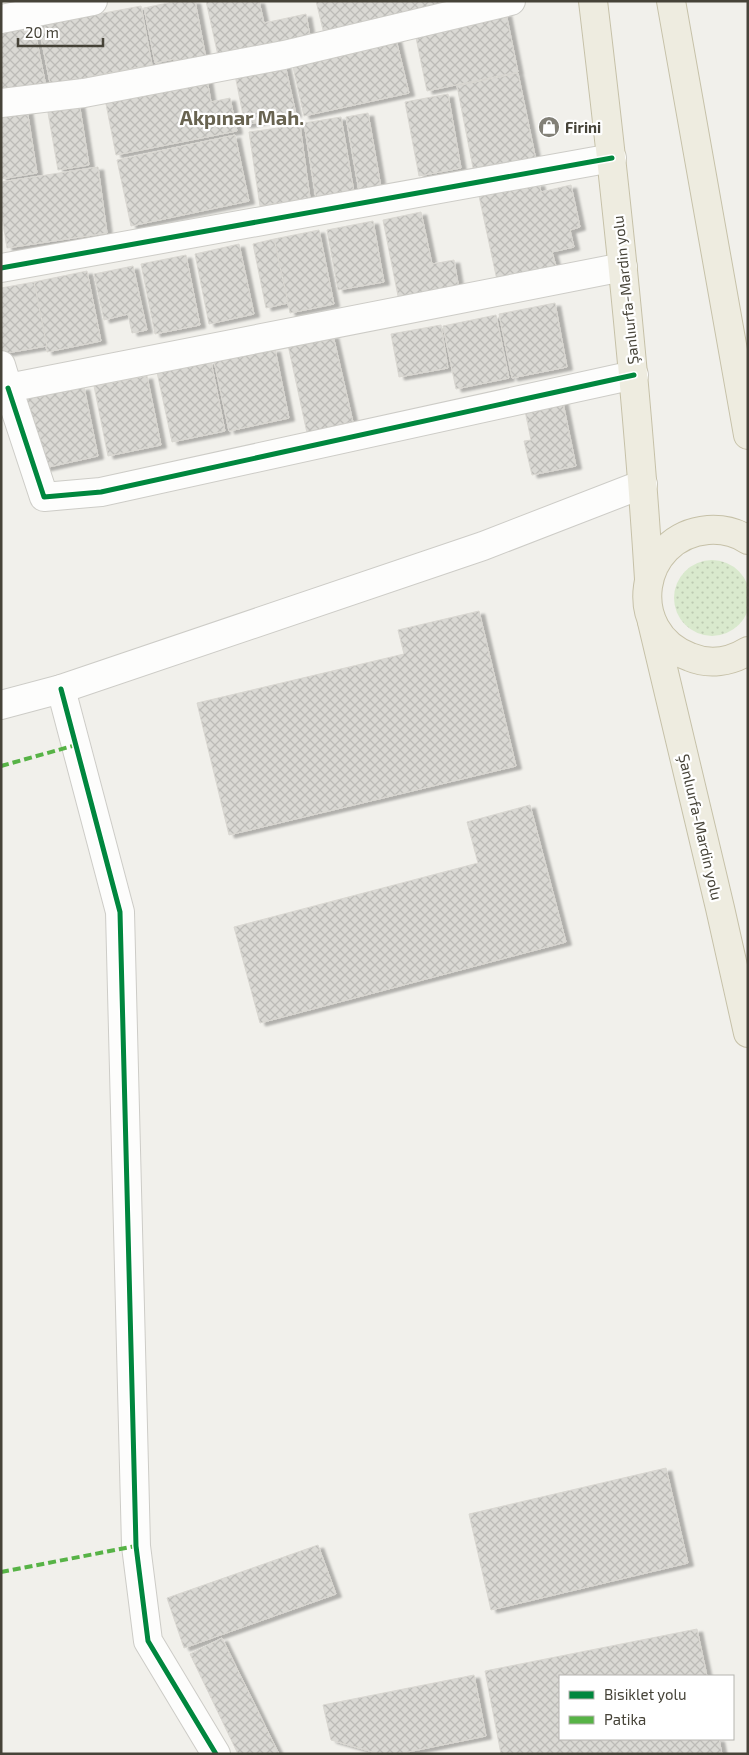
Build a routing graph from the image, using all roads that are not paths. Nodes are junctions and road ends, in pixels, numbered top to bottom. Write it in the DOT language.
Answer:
graph roads {
  1 [pos="94,1"];
  2 [pos="511,1"];
  3 [pos="593,1"];
  4 [pos="671,1"];
  5 [pos="1,19"];
  6 [pos="1,103"];
  7 [pos="612,158"];
  8 [pos="623,267"];
  9 [pos="1,268"];
  10 [pos="634,375"];
  11 [pos="5,376"];
  12 [pos="748,436"];
  13 [pos="643,484"];
  14 [pos="748,540"];
  15 [pos="648,579"];
  16 [pos="652,622"];
  17 [pos="748,651"];
  18 [pos="61,689"];
  19 [pos="1,704"];
  20 [pos="748,1033"];
  21 [pos="216,1754"];
  1 -- 5 [label="street"];
  2 -- 6 [label="street"];
  3 -- 7 [label="highway, Şanlıurfa-Mardin yolu"];
  4 -- 12 [label="highway"];
  7 -- 8 [label="highway, Şanlıurfa-Mardin yolu"];
  7 -- 9 [label="street"];
  8 -- 10 [label="highway, Şanlıurfa-Mardin yolu"];
  8 -- 11 [label="street"];
  10 -- 11 [label="street"];
  10 -- 13 [label="highway, Şanlıurfa-Mardin yolu"];
  13 -- 15 [label="highway, Şanlıurfa-Mardin yolu"];
  13 -- 18 [label="street"];
  14 -- 15 [label="highway"];
  15 -- 16 [label="highway, Şanlıurfa-Mardin yolu"];
  16 -- 17 [label="highway"];
  16 -- 20 [label="highway, Şanlıurfa-Mardin yolu"];
  18 -- 19 [label="street"];
  18 -- 21 [label="street"];
}
